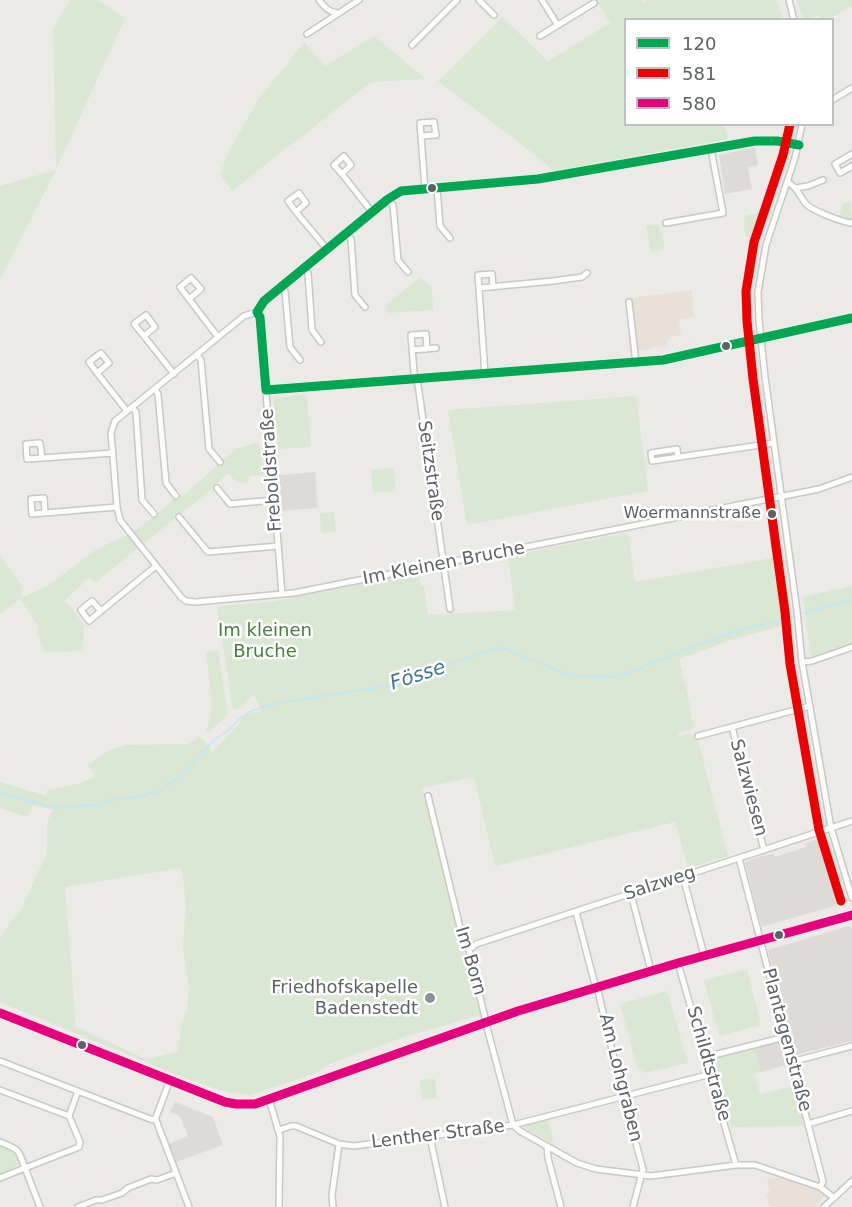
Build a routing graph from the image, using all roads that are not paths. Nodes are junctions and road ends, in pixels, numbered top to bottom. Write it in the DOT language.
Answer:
graph roads {
  1 [pos="319,0"];
  2 [pos="359,0"];
  3 [pos="457,0"];
  4 [pos="479,0"];
  5 [pos="542,0"];
  6 [pos="789,0"];
  7 [pos="594,3"];
  8 [pos="339,13"];
  9 [pos="494,15"];
  10 [pos="794,18"];
  11 [pos="557,24"];
  12 [pos="307,34"];
  13 [pos="540,36"];
  14 [pos="412,45"];
  15 [pos="852,88"];
  16 [pos="834,99"];
  17 [pos="802,126"];
  18 [pos="421,136"];
  19 [pos="799,145"];
  20 [pos="711,149"];
  21 [pos="852,154"];
  22 [pos="852,166"];
  23 [pos="342,174"];
  24 [pos="823,180"];
  25 [pos="787,182"];
  26 [pos="437,188"];
  27 [pos="795,188"];
  28 [pos="425,189"];
  29 [pos="388,199"];
  30 [pos="296,212"];
  31 [pos="372,212"];
  32 [pos="666,223"];
  33 [pos="852,223"];
  34 [pos="346,234"];
  35 [pos="450,238"];
  36 [pos="327,249"];
  37 [pos="303,268"];
  38 [pos="408,272"];
  39 [pos="587,273"];
  40 [pos="282,286"];
  41 [pos="493,287"];
  42 [pos="479,288"];
  43 [pos="189,299"];
  44 [pos="629,302"];
  45 [pos="365,307"];
  46 [pos="258,312"];
  47 [pos="852,318"];
  48 [pos="760,335"];
  49 [pos="144,336"];
  50 [pos="218,337"];
  51 [pos="321,342"];
  52 [pos="436,348"];
  53 [pos="427,349"];
  54 [pos="412,350"];
  55 [pos="196,355"];
  56 [pos="300,360"];
  57 [pos="636,363"];
  58 [pos="97,373"];
  59 [pos="174,374"];
  60 [pos="485,374"];
  61 [pos="416,379"];
  62 [pos="155,389"];
  63 [pos="266,390"];
  64 [pos="129,409"];
  65 [pos="774,443"];
  66 [pos="113,453"];
  67 [pos="678,457"];
  68 [pos="42,458"];
  69 [pos="220,462"];
  70 [pos="852,477"];
  71 [pos="217,488"];
  72 [pos="176,496"];
  73 [pos="781,497"];
  74 [pos="274,500"];
  75 [pos="117,507"];
  76 [pos="45,513"];
  77 [pos="154,514"];
  78 [pos="179,517"];
  79 [pos="278,546"];
  80 [pos="443,564"];
  81 [pos="156,566"];
  82 [pos="282,594"];
  83 [pos="450,609"];
  84 [pos="101,611"];
  85 [pos="852,647"];
  86 [pos="802,662"];
  87 [pos="810,706"];
  88 [pos="732,727"];
  89 [pos="698,736"];
  90 [pos="428,796"];
  91 [pos="852,821"];
  92 [pos="831,828"];
  93 [pos="764,850"];
  94 [pos="739,858"];
  95 [pos="683,877"];
  96 [pos="631,894"];
  97 [pos="852,898"];
  98 [pos="576,912"];
  99 [pos="852,915"];
  100 [pos="760,941"];
  101 [pos="469,950"];
  102 [pos="704,956"];
  103 [pos="678,963"];
  104 [pos="651,971"];
  105 [pos="597,987"];
  106 [pos="0,1013"];
  107 [pos="487,1023"];
  108 [pos="785,1037"];
  109 [pos="852,1046"];
  110 [pos="706,1057"];
  111 [pos="0,1061"];
  112 [pos="791,1062"];
  113 [pos="711,1074"];
  114 [pos="170,1080"];
  115 [pos="0,1089"];
  116 [pos="78,1091"];
  117 [pos="623,1096"];
  118 [pos="269,1100"];
  119 [pos="852,1111"];
  120 [pos="69,1116"];
  121 [pos="156,1120"];
  122 [pos="808,1124"];
  123 [pos="513,1125"];
  124 [pos="279,1130"];
  125 [pos="430,1137"];
  126 [pos="0,1142"];
  127 [pos="339,1144"];
  128 [pos="547,1146"];
  129 [pos="736,1165"];
  130 [pos="26,1168"];
  131 [pos="176,1173"];
  132 [pos="641,1175"];
  133 [pos="0,1178"];
  134 [pos="852,1181"];
  135 [pos="820,1187"];
  136 [pos="833,1197"];
  137 [pos="40,1207"];
  138 [pos="78,1207"];
  139 [pos="189,1207"];
  140 [pos="279,1207"];
  141 [pos="333,1207"];
  142 [pos="445,1207"];
  143 [pos="561,1207"];
  144 [pos="633,1207"];
  145 [pos="824,1207"];
  1 -- 8 [label="street"];
  2 -- 8 [label="street"];
  3 -- 14 [label="street"];
  4 -- 9 [label="street"];
  5 -- 11 [label="street"];
  6 -- 10 [label="street"];
  7 -- 11 [label="street"];
  8 -- 12 [label="street"];
  11 -- 13 [label="street"];
  15 -- 16 [label="street"];
  17 -- 19 [label="street"];
  18 -- 28 [label="street"];
  19 -- 20 [label="street"];
  19 -- 25 [label="street"];
  20 -- 26 [label="street"];
  20 -- 32 [label="street"];
  21 -- 22 [label="street"];
  23 -- 31 [label="street"];
  24 -- 27 [label="street"];
  25 -- 27 [label="street"];
  25 -- 48 [label="street"];
  26 -- 28 [label="street"];
  26 -- 35 [label="street"];
  27 -- 33 [label="street"];
  28 -- 29 [label="street"];
  29 -- 31 [label="street"];
  29 -- 38 [label="street"];
  30 -- 36 [label="street"];
  31 -- 34 [label="street"];
  34 -- 36 [label="street"];
  34 -- 45 [label="street"];
  36 -- 37 [label="street"];
  37 -- 40 [label="street"];
  37 -- 51 [label="street"];
  39 -- 41 [label="street"];
  40 -- 46 [label="street"];
  40 -- 56 [label="street"];
  41 -- 42 [label="street"];
  41 -- 42 [label="street"];
  42 -- 60 [label="street"];
  43 -- 50 [label="street"];
  44 -- 57 [label="street"];
  46 -- 50 [label="street"];
  46 -- 63 [label="street, Freboldstraße"];
  47 -- 48 [label="street"];
  48 -- 57 [label="street"];
  48 -- 65 [label="street"];
  49 -- 59 [label="street"];
  50 -- 55 [label="street"];
  52 -- 53 [label="street"];
  53 -- 54 [label="street"];
  53 -- 54 [label="street"];
  54 -- 61 [label="street, Seitzstraße"];
  55 -- 59 [label="street"];
  55 -- 69 [label="street"];
  57 -- 60 [label="street"];
  58 -- 64 [label="street"];
  59 -- 62 [label="street"];
  60 -- 61 [label="street"];
  61 -- 63 [label="street"];
  61 -- 80 [label="street, Seitzstraße"];
  62 -- 64 [label="street"];
  62 -- 72 [label="street"];
  63 -- 74 [label="street, Freboldstraße"];
  64 -- 66 [label="street"];
  64 -- 77 [label="street"];
  65 -- 67 [label="street"];
  65 -- 73 [label="street"];
  66 -- 68 [label="street"];
  66 -- 75 [label="street"];
  67 -- 67 [label="street"];
  70 -- 73 [label="street, Im Kleinen Bruche"];
  71 -- 74 [label="street"];
  73 -- 80 [label="street, Im Kleinen Bruche"];
  73 -- 86 [label="street"];
  74 -- 79 [label="street, Freboldstraße"];
  75 -- 76 [label="street"];
  75 -- 81 [label="street, Im Kleinen Bruche"];
  78 -- 79 [label="street"];
  79 -- 82 [label="street, Freboldstraße"];
  80 -- 82 [label="street, Im Kleinen Bruche"];
  80 -- 83 [label="street, Seitzstraße"];
  81 -- 82 [label="street, Im Kleinen Bruche"];
  81 -- 84 [label="street"];
  85 -- 86 [label="street"];
  86 -- 87 [label="street"];
  87 -- 88 [label="street, Salzwiesen"];
  87 -- 92 [label="street"];
  88 -- 89 [label="street, Salzwiesen"];
  88 -- 93 [label="street, Salzwiesen"];
  90 -- 101 [label="street, Im Born"];
  91 -- 92 [label="street, Salzweg"];
  92 -- 93 [label="street, Salzweg"];
  92 -- 97 [label="street"];
  93 -- 94 [label="street, Salzweg"];
  94 -- 95 [label="street, Salzweg"];
  94 -- 100 [label="street, Plantagenstraße"];
  95 -- 96 [label="street, Salzweg"];
  95 -- 102 [label="street"];
  96 -- 98 [label="street, Salzweg"];
  96 -- 104 [label="street"];
  98 -- 101 [label="street, Salzweg"];
  98 -- 105 [label="street, Am Lohgraben"];
  99 -- 100 [label="street"];
  100 -- 102 [label="street"];
  100 -- 108 [label="street, Plantagenstraße"];
  101 -- 107 [label="street, Im Born"];
  102 -- 103 [label="street"];
  103 -- 104 [label="street"];
  103 -- 110 [label="street, Schildtstraße"];
  104 -- 105 [label="street"];
  105 -- 107 [label="street"];
  105 -- 117 [label="street, Am Lohgraben"];
  106 -- 114 [label="street"];
  107 -- 118 [label="street"];
  107 -- 123 [label="street, Im Born"];
  108 -- 110 [label="street"];
  108 -- 112 [label="street, Plantagenstraße"];
  109 -- 112 [label="street"];
  110 -- 113 [label="street, Schildtstraße"];
  111 -- 116 [label="street"];
  112 -- 122 [label="street, Plantagenstraße"];
  113 -- 117 [label="street"];
  113 -- 129 [label="street, Schildtstraße"];
  114 -- 118 [label="street"];
  114 -- 121 [label="street"];
  115 -- 120 [label="street"];
  116 -- 120 [label="street"];
  116 -- 121 [label="street"];
  117 -- 123 [label="street"];
  117 -- 132 [label="street, Am Lohgraben"];
  118 -- 124 [label="street"];
  119 -- 122 [label="street"];
  120 -- 130 [label="street"];
  121 -- 131 [label="street"];
  122 -- 135 [label="street, Plantagenstraße"];
  123 -- 125 [label="street, Lenther Straße"];
  123 -- 128 [label="street, Lenther Straße"];
  124 -- 127 [label="street, Lenther Straße"];
  124 -- 140 [label="street"];
  125 -- 127 [label="street, Lenther Straße"];
  125 -- 142 [label="street"];
  126 -- 130 [label="street"];
  127 -- 141 [label="street"];
  128 -- 132 [label="street, Lenther Straße"];
  128 -- 143 [label="street"];
  129 -- 132 [label="street, Lenther Straße"];
  129 -- 135 [label="street, Lenther Straße"];
  130 -- 133 [label="street"];
  130 -- 137 [label="street"];
  131 -- 138 [label="street"];
  131 -- 139 [label="street"];
  132 -- 144 [label="street"];
  134 -- 136 [label="street"];
  135 -- 136 [label="street, Lenther Straße"];
  136 -- 145 [label="street"];
}
